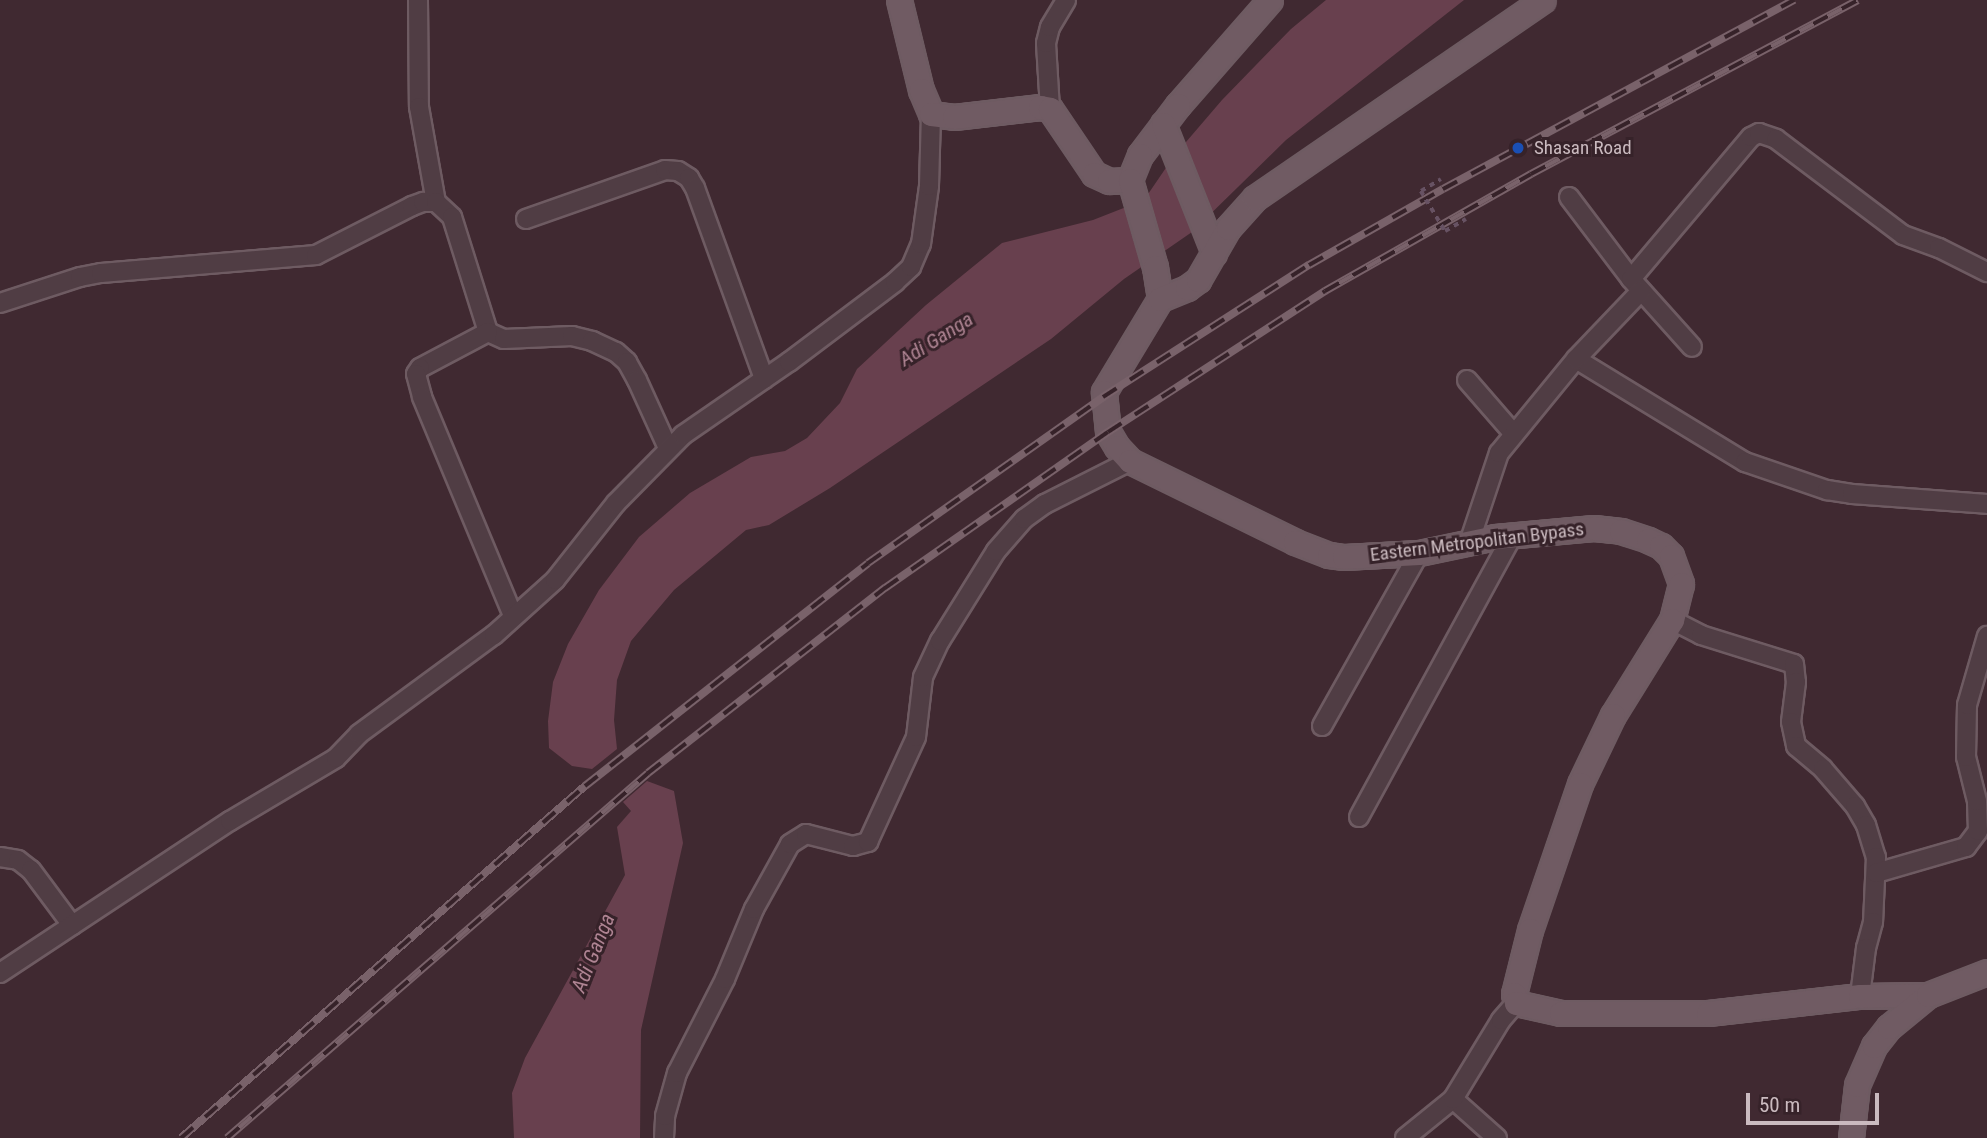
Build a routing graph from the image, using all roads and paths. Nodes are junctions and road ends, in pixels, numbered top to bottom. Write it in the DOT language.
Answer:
graph roads {
  1 [pos="418,0"];
  2 [pos="899,0"];
  3 [pos="1066,0"];
  4 [pos="1270,0"];
  5 [pos="1543,0"];
  6 [pos="1050,109"];
  7 [pos="931,114"];
  8 [pos="1163,124"];
  9 [pos="1441,179"];
  10 [pos="1133,187"];
  11 [pos="1569,197"];
  12 [pos="436,202"];
  13 [pos="526,219"];
  14 [pos="1466,219"];
  15 [pos="1211,246"];
  16 [pos="1987,272"];
  17 [pos="1636,285"];
  18 [pos="1160,299"];
  19 [pos="0,303"];
  20 [pos="488,332"];
  21 [pos="1692,347"];
  22 [pos="1576,359"];
  23 [pos="764,379"];
  24 [pos="1467,380"];
  25 [pos="1513,433"];
  26 [pos="668,448"];
  27 [pos="1130,461"];
  28 [pos="1987,504"];
  29 [pos="1513,535"];
  30 [pos="1469,543"];
  31 [pos="1419,553"];
  32 [pos="513,616"];
  33 [pos="1672,620"];
  34 [pos="1987,636"];
  35 [pos="1981,677"];
  36 [pos="1322,726"];
  37 [pos="1983,811"];
  38 [pos="1359,817"];
  39 [pos="0,857"];
  40 [pos="1876,873"];
  41 [pos="72,925"];
  42 [pos="1987,972"];
  43 [pos="0,973"];
  44 [pos="1928,995"];
  45 [pos="1860,996"];
  46 [pos="1516,1003"];
  47 [pos="1453,1100"];
  48 [pos="664,1138"];
  49 [pos="1405,1138"];
  50 [pos="1496,1138"];
  51 [pos="1851,1138"];
  1 -- 12 [label="street"];
  2 -- 7 [label="main road"];
  3 -- 6 [label="street"];
  4 -- 8 [label="main road"];
  5 -- 15 [label="main road"];
  6 -- 7 [label="main road"];
  6 -- 10 [label="main road"];
  7 -- 23 [label="street"];
  8 -- 10 [label="main road"];
  8 -- 15 [label="main road"];
  9 -- 14 [label="path, bridge"];
  10 -- 18 [label="main road"];
  11 -- 17 [label="street"];
  12 -- 19 [label="street"];
  12 -- 20 [label="street"];
  13 -- 23 [label="street"];
  15 -- 18 [label="main road"];
  16 -- 17 [label="street"];
  17 -- 21 [label="street"];
  17 -- 22 [label="street"];
  18 -- 27 [label="main road, Eastern Metropolitan Bypass"];
  20 -- 26 [label="street"];
  20 -- 32 [label="street"];
  22 -- 25 [label="street"];
  22 -- 28 [label="street"];
  23 -- 26 [label="street"];
  24 -- 25 [label="street"];
  25 -- 30 [label="street"];
  26 -- 32 [label="street"];
  27 -- 31 [label="main road, Eastern Metropolitan Bypass"];
  27 -- 48 [label="street"];
  29 -- 30 [label="main road, Eastern Metropolitan Bypass"];
  29 -- 33 [label="main road, Eastern Metropolitan Bypass"];
  29 -- 38 [label="street"];
  30 -- 31 [label="main road, Eastern Metropolitan Bypass"];
  31 -- 36 [label="street"];
  32 -- 41 [label="street"];
  33 -- 40 [label="street"];
  33 -- 46 [label="main road, Eastern Metropolitan Bypass"];
  34 -- 35 [label="street"];
  35 -- 37 [label="street"];
  37 -- 40 [label="street"];
  39 -- 41 [label="street"];
  40 -- 45 [label="street"];
  41 -- 43 [label="street"];
  42 -- 44 [label="main road"];
  44 -- 45 [label="main road"];
  44 -- 51 [label="main road"];
  45 -- 46 [label="main road"];
  46 -- 47 [label="street"];
  47 -- 49 [label="street"];
  47 -- 50 [label="street"];
}
